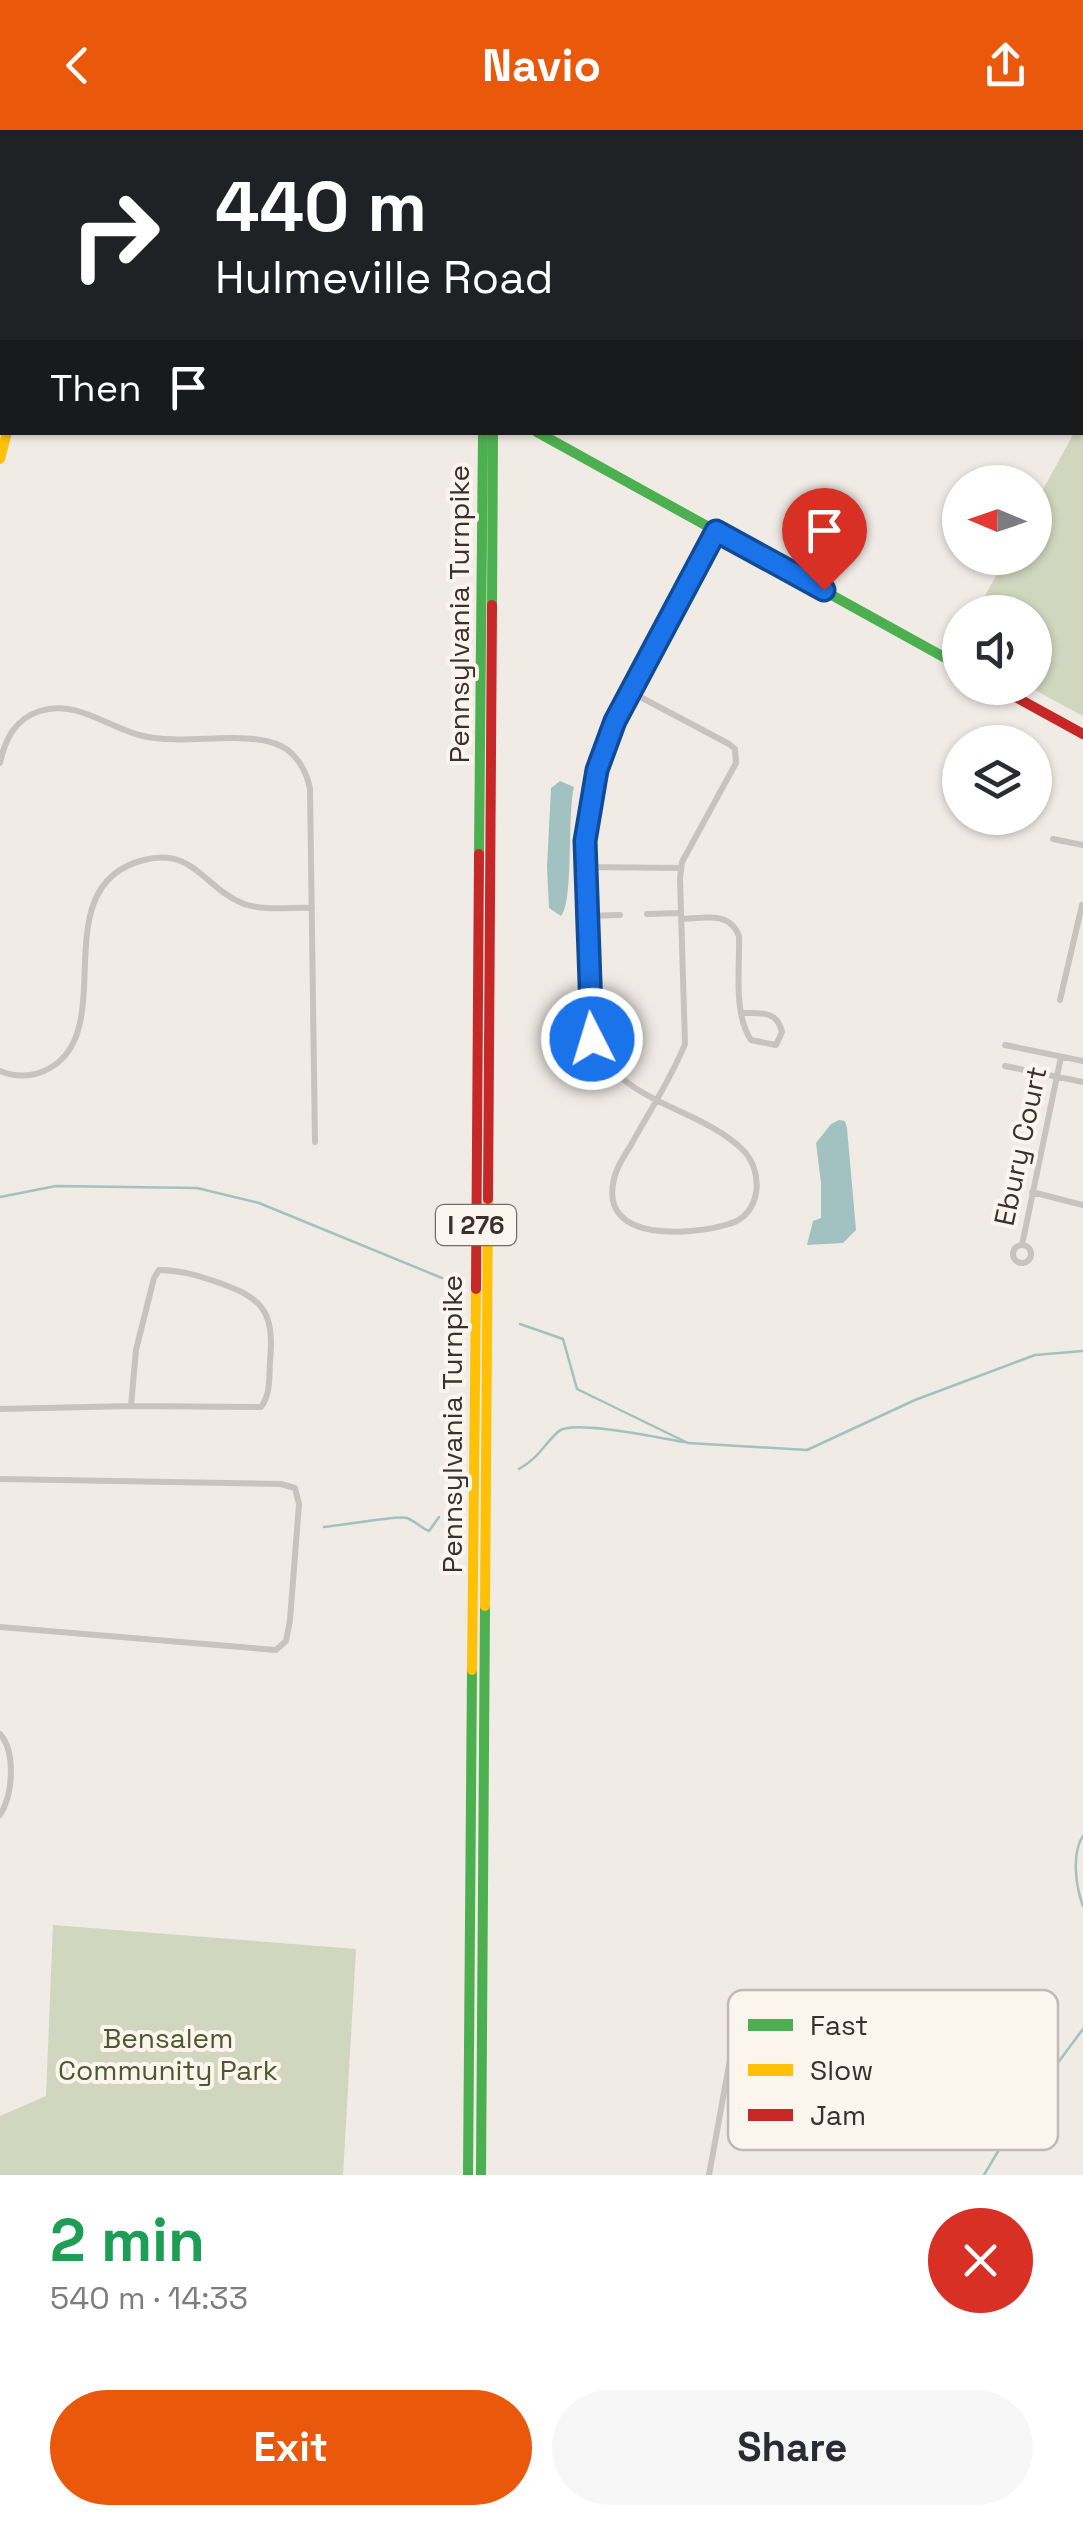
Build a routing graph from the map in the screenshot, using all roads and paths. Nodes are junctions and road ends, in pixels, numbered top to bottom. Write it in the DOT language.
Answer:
graph roads {
  1 [pos="483,435"];
  2 [pos="494,435"];
  3 [pos="545,435"];
  4 [pos="7,436"];
  5 [pos="0,459"];
  6 [pos="716,531"];
  7 [pos="942,656"];
  8 [pos="631,692"];
  9 [pos="1030,705"];
  10 [pos="1083,734"];
  11 [pos="0,762"];
  12 [pos="1052,839"];
  13 [pos="1083,845"];
  14 [pos="585,867"];
  15 [pos="682,868"];
  16 [pos="1082,905"];
  17 [pos="312,908"];
  18 [pos="647,914"];
  19 [pos="620,915"];
  20 [pos="586,916"];
  21 [pos="682,916"];
  22 [pos="1072,951"];
  23 [pos="1083,954"];
  24 [pos="1060,1000"];
  25 [pos="742,1013"];
  26 [pos="1006,1046"];
  27 [pos="1061,1057"];
  28 [pos="1083,1062"];
  29 [pos="1006,1066"];
  30 [pos="0,1071"];
  31 [pos="1058,1076"];
  32 [pos="1083,1082"];
  33 [pos="656,1099"];
  34 [pos="315,1142"];
  35 [pos="1032,1192"];
  36 [pos="1083,1205"];
  37 [pos="1022,1244"];
  38 [pos="131,1406"];
  39 [pos="0,1409"];
  40 [pos="0,1478"];
  41 [pos="0,1628"];
  42 [pos="0,1734"];
  43 [pos="0,1815"];
  44 [pos="728,2070"];
  45 [pos="468,2175"];
  46 [pos="481,2175"];
  47 [pos="709,2175"];
  1 -- 45 [label="main road, Pennsylvania Turnpike / I 276"];
  2 -- 46 [label="main road, Pennsylvania Turnpike / I 276"];
  3 -- 6 [label="main road"];
  4 -- 5 [label="main road"];
  6 -- 7 [label="main road"];
  6 -- 8 [label="street"];
  8 -- 14 [label="street"];
  8 -- 15 [label="street"];
  9 -- 10 [label="main road"];
  11 -- 17 [label="street"];
  12 -- 13 [label="street"];
  14 -- 15 [label="street"];
  14 -- 20 [label="street"];
  15 -- 21 [label="street"];
  16 -- 22 [label="street"];
  17 -- 30 [label="street"];
  17 -- 34 [label="street"];
  18 -- 21 [label="street"];
  19 -- 20 [label="street"];
  20 -- 33 [label="street"];
  21 -- 25 [label="street"];
  21 -- 33 [label="street"];
  22 -- 23 [label="street"];
  22 -- 24 [label="street"];
  25 -- 25 [label="street"];
  26 -- 27 [label="street"];
  27 -- 28 [label="street"];
  27 -- 31 [label="street, Ebury Court"];
  29 -- 31 [label="street"];
  31 -- 32 [label="street"];
  31 -- 35 [label="street, Ebury Court"];
  33 -- 33 [label="street"];
  35 -- 36 [label="street"];
  35 -- 37 [label="street, Ebury Court"];
  38 -- 38 [label="street"];
  38 -- 39 [label="street"];
  40 -- 41 [label="street"];
  42 -- 43 [label="street"];
  44 -- 47 [label="street"];
}
